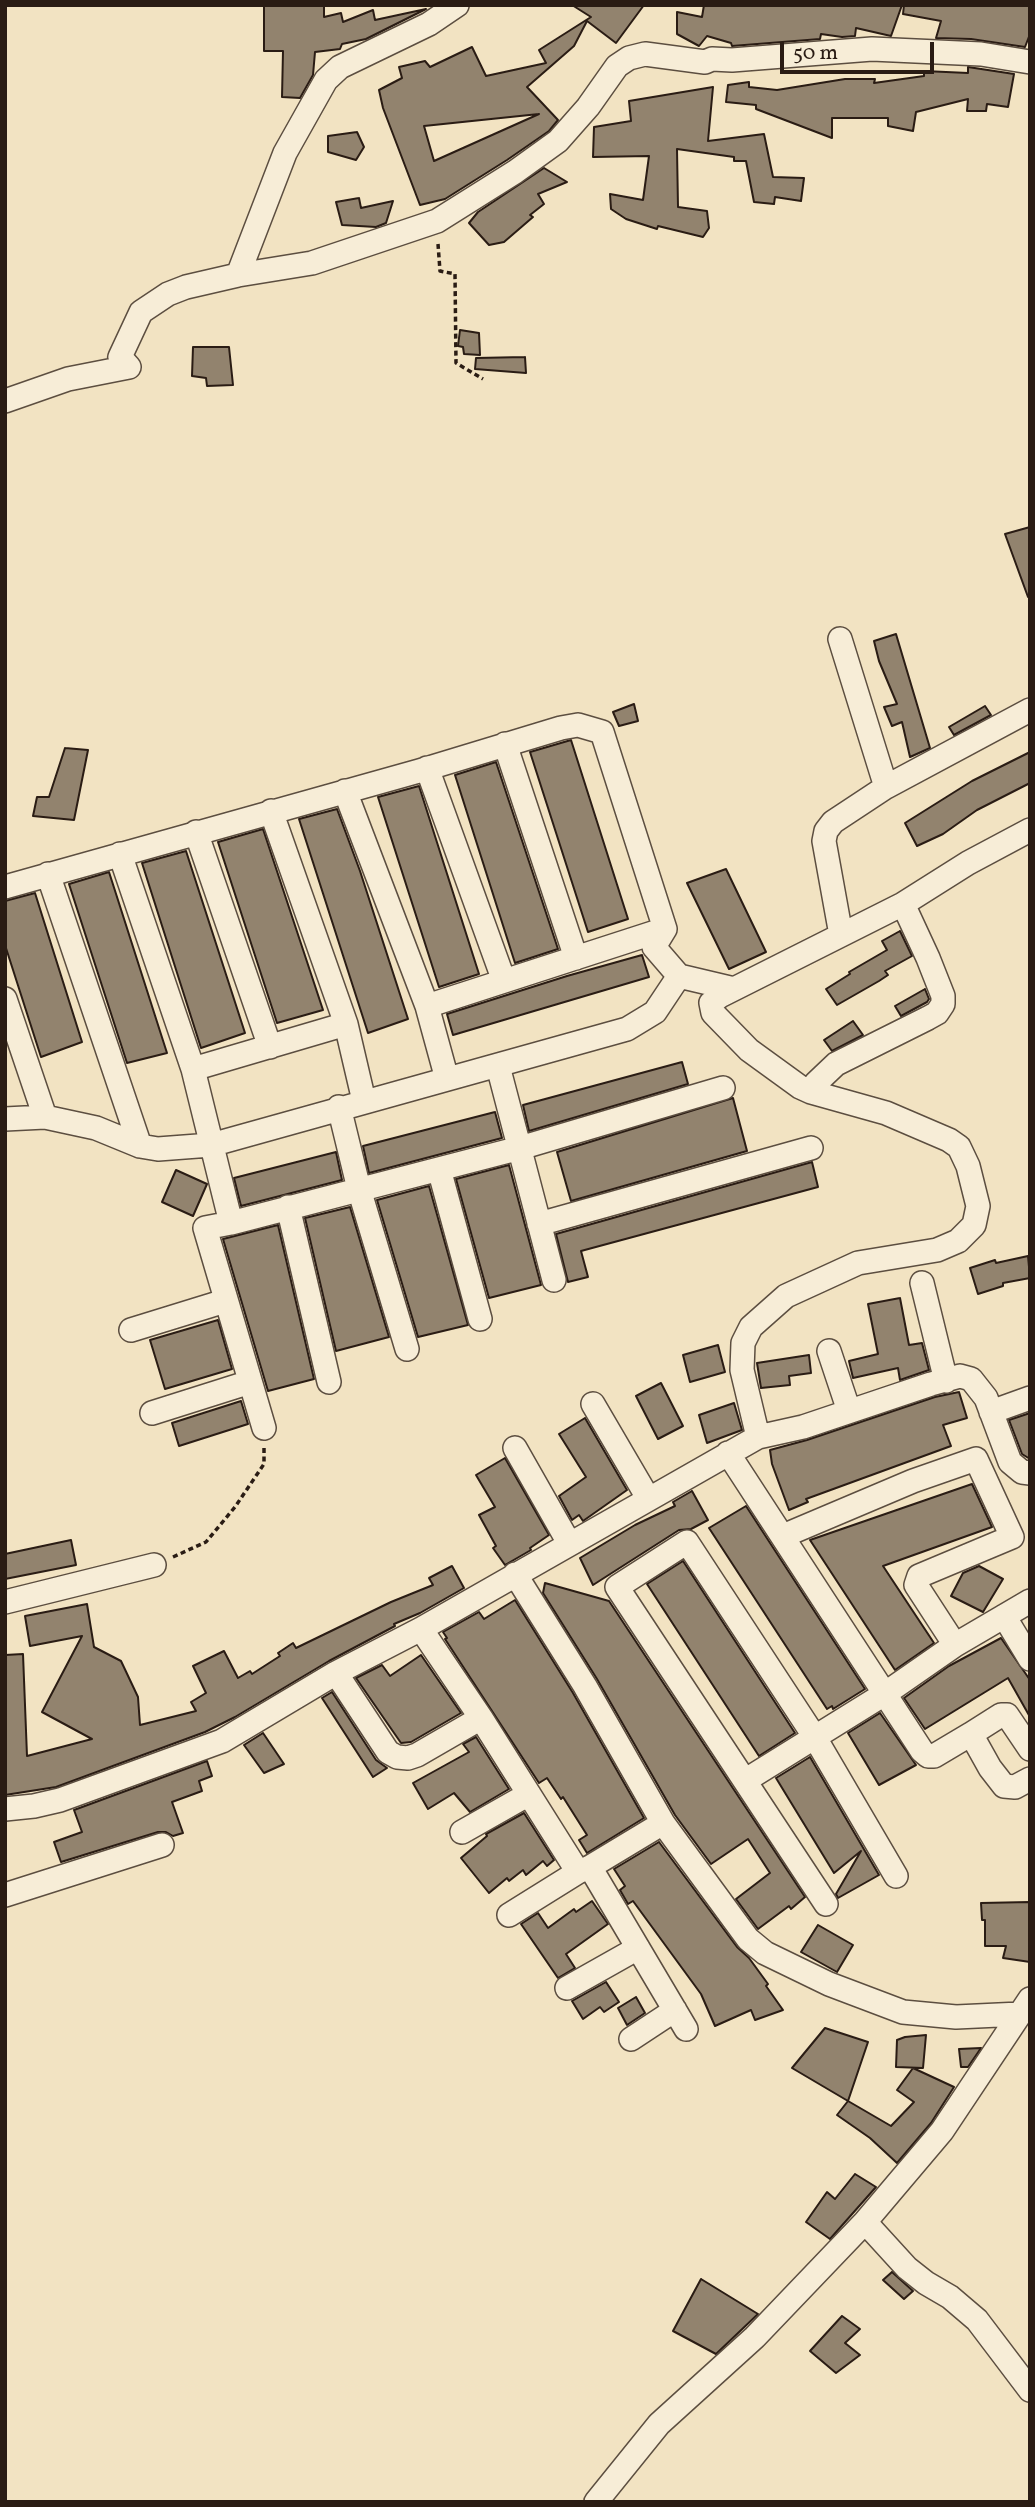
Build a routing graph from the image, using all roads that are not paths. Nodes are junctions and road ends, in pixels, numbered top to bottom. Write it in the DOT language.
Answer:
graph roads {
  1 [pos="457,5"];
  2 [pos="1030,62"];
  3 [pos="238,275"];
  4 [pos="5,401"];
  5 [pos="840,639"];
  6 [pos="1030,710"];
  7 [pos="505,744"];
  8 [pos="427,768"];
  9 [pos="886,787"];
  10 [pos="345,791"];
  11 [pos="271,811"];
  12 [pos="1030,830"];
  13 [pos="197,832"];
  14 [pos="120,854"];
  15 [pos="48,874"];
  16 [pos="5,887"];
  17 [pos="903,904"];
  18 [pos="665,929"];
  19 [pos="841,935"];
  20 [pos="576,958"];
  21 [pos="679,976"];
  22 [pos="504,981"];
  23 [pos="734,989"];
  24 [pos="5,999"];
  25 [pos="427,1006"];
  26 [pos="345,1024"];
  27 [pos="270,1047"];
  28 [pos="498,1066"];
  29 [pos="193,1069"];
  30 [pos="447,1080"];
  31 [pos="723,1088"];
  32 [pos="811,1093"];
  33 [pos="364,1101"];
  34 [pos="339,1107"];
  35 [pos="45,1117"];
  36 [pos="5,1119"];
  37 [pos="211,1145"];
  38 [pos="139,1146"];
  39 [pos="520,1148"];
  40 [pos="811,1148"];
  41 [pos="439,1169"];
  42 [pos="359,1189"];
  43 [pos="288,1208"];
  44 [pos="231,1223"];
  45 [pos="539,1224"];
  46 [pos="554,1280"];
  47 [pos="922,1283"];
  48 [pos="225,1301"];
  49 [pos="480,1319"];
  50 [pos="131,1330"];
  51 [pos="407,1349"];
  52 [pos="829,1350"];
  53 [pos="946,1381"];
  54 [pos="250,1382"];
  55 [pos="329,1382"];
  56 [pos="1030,1398"];
  57 [pos="593,1404"];
  58 [pos="849,1411"];
  59 [pos="991,1412"];
  60 [pos="152,1413"];
  61 [pos="264,1428"];
  62 [pos="758,1437"];
  63 [pos="515,1448"];
  64 [pos="728,1453"];
  65 [pos="1030,1473"];
  66 [pos="648,1498"];
  67 [pos="783,1535"];
  68 [pos="569,1543"];
  69 [pos="154,1565"];
  70 [pos="515,1574"];
  71 [pos="1030,1601"];
  72 [pos="5,1602"];
  73 [pos="1004,1616"];
  74 [pos="421,1629"];
  75 [pos="955,1645"];
  76 [pos="1030,1659"];
  77 [pos="336,1673"];
  78 [pos="886,1693"];
  79 [pos="481,1718"];
  80 [pos="971,1734"];
  81 [pos="814,1736"];
  82 [pos="1030,1749"];
  83 [pos="1030,1779"];
  84 [pos="746,1780"];
  85 [pos="529,1794"];
  86 [pos="5,1809"];
  87 [pos="663,1823"];
  88 [pos="463,1832"];
  89 [pos="162,1845"];
  90 [pos="584,1870"];
  91 [pos="896,1876"];
  92 [pos="6,1891"];
  93 [pos="826,1904"];
  94 [pos="509,1915"];
  95 [pos="638,1948"];
  96 [pos="566,1988"];
  97 [pos="1025,2006"];
  98 [pos="631,2039"];
  99 [pos="865,2222"];
  100 [pos="1030,2390"];
  101 [pos="596,2502"];
  1 -- 3 [label="street"];
  2 -- 3 [label="street"];
  3 -- 4 [label="street"];
  5 -- 9 [label="street"];
  6 -- 9 [label="street"];
  7 -- 8 [label="street"];
  7 -- 18 [label="street"];
  7 -- 20 [label="street"];
  8 -- 10 [label="street"];
  8 -- 22 [label="street"];
  9 -- 19 [label="street"];
  10 -- 11 [label="street"];
  10 -- 25 [label="street"];
  11 -- 13 [label="street"];
  11 -- 26 [label="street"];
  12 -- 17 [label="street"];
  13 -- 14 [label="street"];
  13 -- 27 [label="street"];
  14 -- 15 [label="street"];
  14 -- 29 [label="street"];
  15 -- 16 [label="street"];
  15 -- 38 [label="street"];
  17 -- 19 [label="street"];
  17 -- 32 [label="street"];
  18 -- 20 [label="street"];
  18 -- 21 [label="street"];
  19 -- 23 [label="street"];
  20 -- 22 [label="street"];
  21 -- 23 [label="street"];
  21 -- 28 [label="street"];
  22 -- 25 [label="street"];
  23 -- 32 [label="street"];
  24 -- 35 [label="street"];
  25 -- 30 [label="street"];
  26 -- 27 [label="street"];
  26 -- 33 [label="street"];
  27 -- 29 [label="street"];
  28 -- 30 [label="street"];
  28 -- 39 [label="street"];
  29 -- 37 [label="street"];
  30 -- 33 [label="street"];
  31 -- 39 [label="street"];
  32 -- 62 [label="street"];
  33 -- 34 [label="street"];
  34 -- 37 [label="street"];
  34 -- 42 [label="street"];
  35 -- 36 [label="street"];
  35 -- 38 [label="street"];
  37 -- 38 [label="street"];
  37 -- 44 [label="street"];
  39 -- 41 [label="street"];
  39 -- 45 [label="street"];
  40 -- 45 [label="street"];
  41 -- 42 [label="street"];
  41 -- 49 [label="street"];
  42 -- 43 [label="street"];
  42 -- 51 [label="street"];
  43 -- 44 [label="street"];
  43 -- 55 [label="street"];
  44 -- 48 [label="street"];
  45 -- 46 [label="street"];
  47 -- 53 [label="street"];
  48 -- 50 [label="street"];
  48 -- 54 [label="street"];
  52 -- 58 [label="street"];
  53 -- 58 [label="street"];
  53 -- 59 [label="street"];
  54 -- 60 [label="street"];
  54 -- 61 [label="street"];
  56 -- 59 [label="street"];
  57 -- 66 [label="street"];
  58 -- 62 [label="street"];
  59 -- 65 [label="street"];
  62 -- 64 [label="street"];
  63 -- 68 [label="street"];
  64 -- 66 [label="street"];
  64 -- 67 [label="street"];
  66 -- 68 [label="street"];
  67 -- 75 [label="street"];
  67 -- 78 [label="street"];
  68 -- 70 [label="street"];
  69 -- 72 [label="street"];
  70 -- 74 [label="street"];
  70 -- 87 [label="street"];
  71 -- 73 [label="street"];
  73 -- 75 [label="street"];
  73 -- 76 [label="street"];
  74 -- 77 [label="street"];
  74 -- 79 [label="street"];
  75 -- 78 [label="street"];
  77 -- 79 [label="street"];
  77 -- 86 [label="street"];
  78 -- 80 [label="street"];
  78 -- 81 [label="street"];
  79 -- 85 [label="street"];
  80 -- 82 [label="street"];
  80 -- 83 [label="street"];
  81 -- 84 [label="street"];
  81 -- 84 [label="street"];
  81 -- 91 [label="street"];
  84 -- 93 [label="street"];
  85 -- 88 [label="street"];
  85 -- 90 [label="street"];
  87 -- 90 [label="street"];
  87 -- 97 [label="street"];
  89 -- 92 [label="street"];
  90 -- 94 [label="street"];
  90 -- 95 [label="street"];
  95 -- 96 [label="street"];
  95 -- 98 [label="street"];
  97 -- 99 [label="street"];
  99 -- 100 [label="street"];
  99 -- 101 [label="street"];
}
